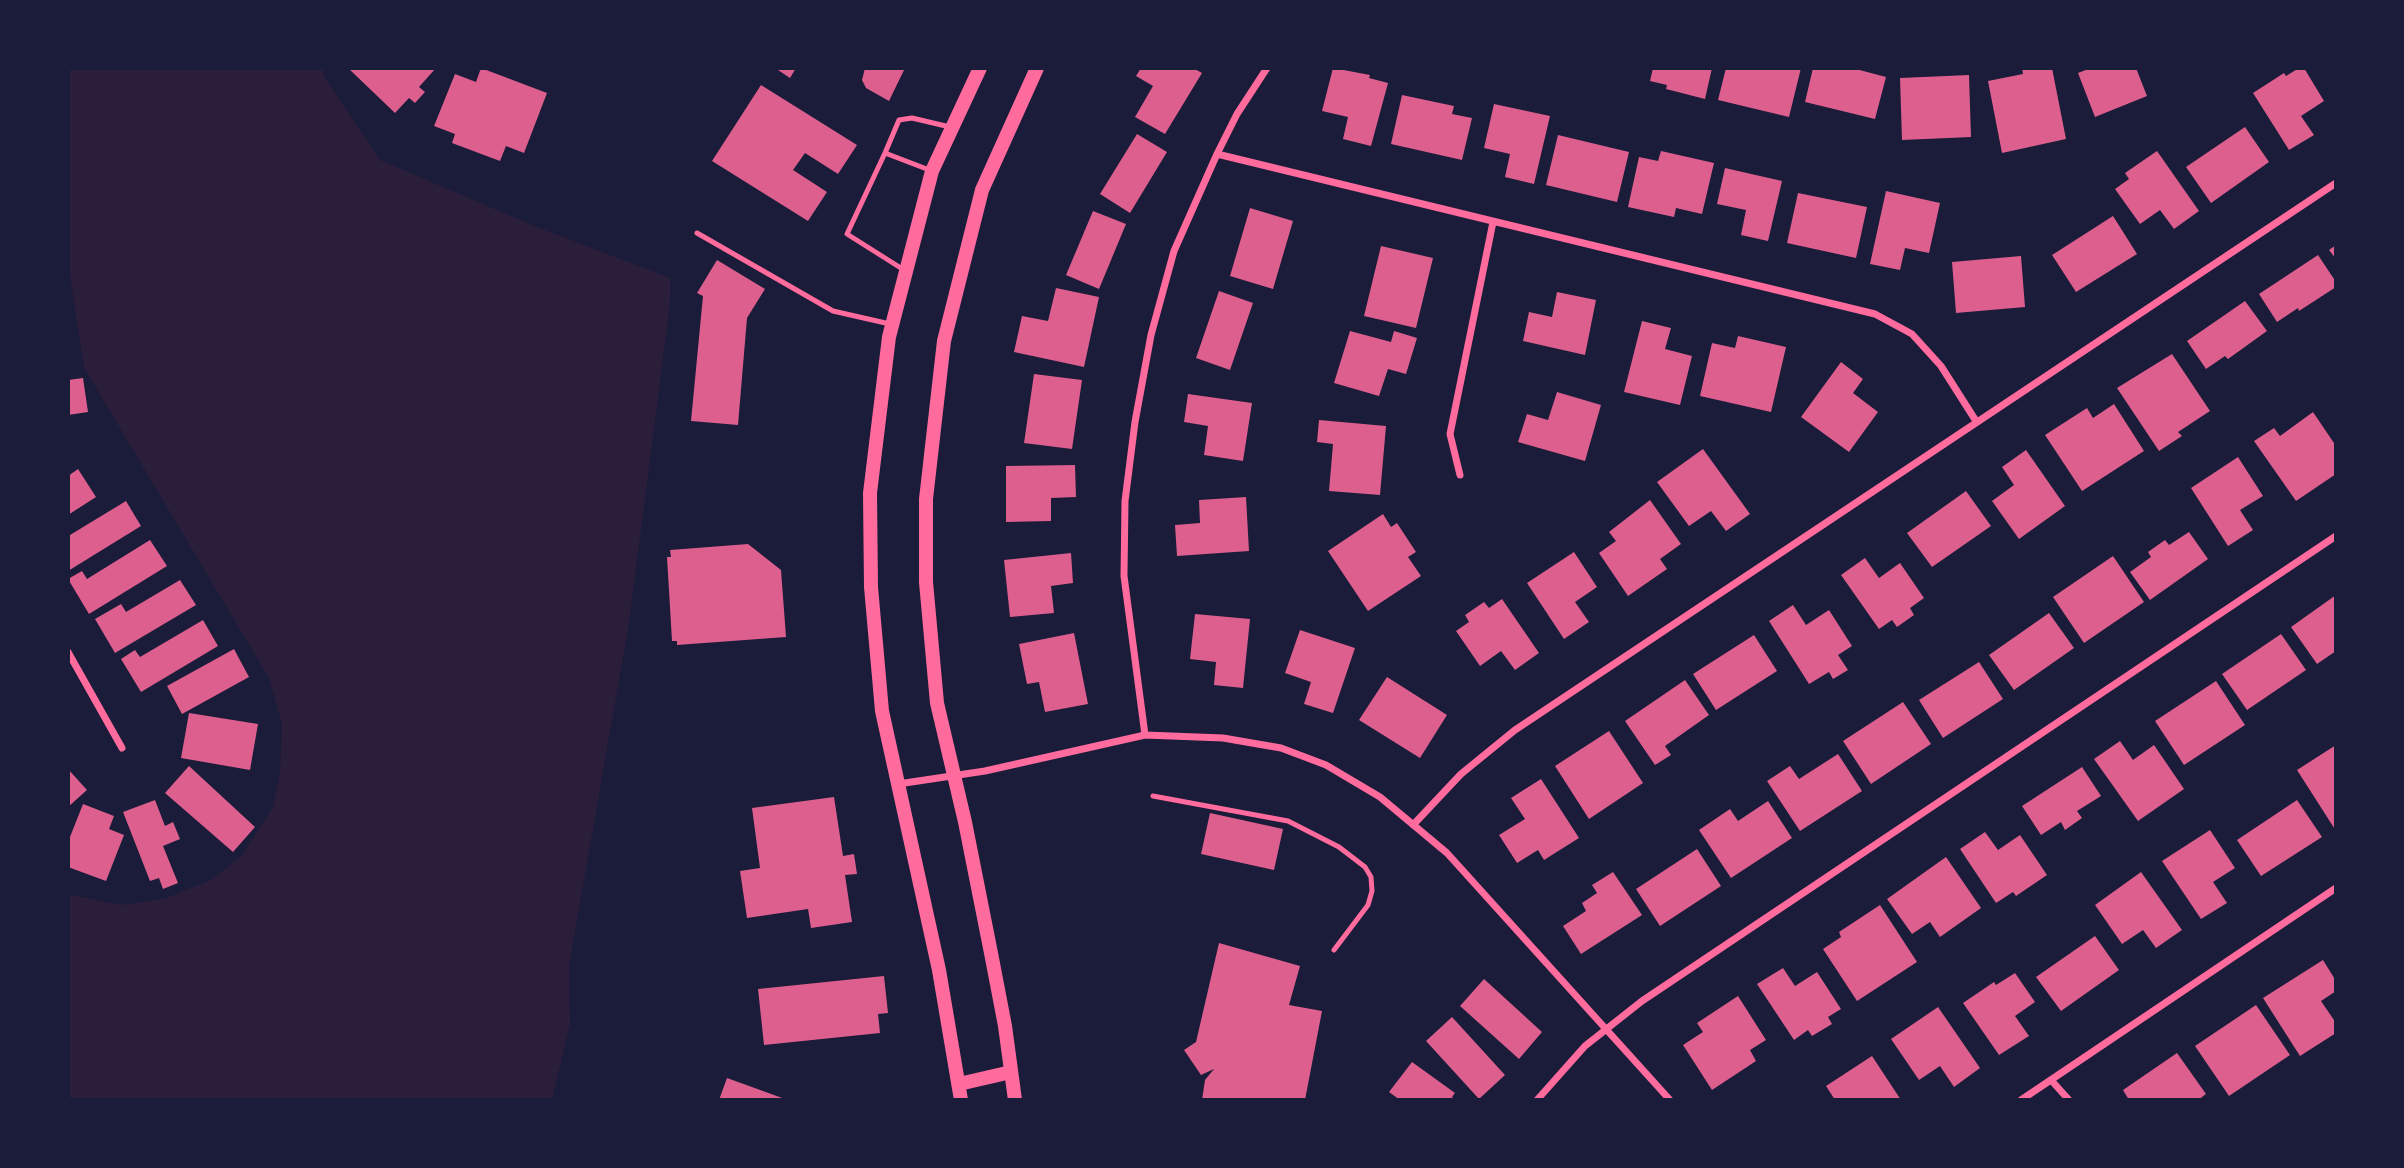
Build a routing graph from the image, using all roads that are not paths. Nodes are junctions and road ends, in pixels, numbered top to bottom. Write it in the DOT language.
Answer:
graph roads {
  1 [pos="980,68"];
  2 [pos="1037,68"];
  3 [pos="1267,68"];
  4 [pos="953,127"];
  5 [pos="885,153"];
  6 [pos="1217,154"];
  7 [pos="932,171"];
  8 [pos="2336,183"];
  9 [pos="1493,222"];
  10 [pos="697,233"];
  11 [pos="906,271"];
  12 [pos="893,324"];
  13 [pos="1976,421"];
  14 [pos="1460,475"];
  15 [pos="2336,536"];
  16 [pos="68,652"];
  17 [pos="1145,735"];
  18 [pos="122,748"];
  19 [pos="952,776"];
  20 [pos="898,784"];
  21 [pos="1153,796"];
  22 [pos="1413,825"];
  23 [pos="2336,888"];
  24 [pos="1334,950"];
  25 [pos="1607,1028"];
  26 [pos="1012,1072"];
  27 [pos="2051,1080"];
  28 [pos="959,1084"];
  29 [pos="961,1100"];
  30 [pos="1015,1100"];
  31 [pos="1537,1100"];
  32 [pos="1670,1100"];
  33 [pos="2021,1100"];
  34 [pos="2069,1100"];
  1 -- 4 [label="main road"];
  2 -- 19 [label="main road"];
  3 -- 6 [label="street"];
  4 -- 5 [label="lane"];
  4 -- 7 [label="main road"];
  5 -- 7 [label="lane"];
  5 -- 11 [label="lane"];
  6 -- 9 [label="street"];
  6 -- 17 [label="street"];
  7 -- 11 [label="main road"];
  8 -- 13 [label="street"];
  9 -- 13 [label="street"];
  9 -- 14 [label="street"];
  10 -- 12 [label="lane"];
  11 -- 12 [label="main road"];
  12 -- 20 [label="main road"];
  13 -- 22 [label="street"];
  15 -- 25 [label="street"];
  16 -- 18 [label="street"];
  17 -- 19 [label="street"];
  17 -- 22 [label="street"];
  19 -- 20 [label="street"];
  19 -- 26 [label="main road"];
  20 -- 28 [label="main road"];
  21 -- 24 [label="lane"];
  22 -- 25 [label="street"];
  23 -- 27 [label="street"];
  25 -- 31 [label="street"];
  25 -- 32 [label="street"];
  26 -- 28 [label="main road"];
  26 -- 30 [label="main road"];
  27 -- 33 [label="street"];
  27 -- 34 [label="street"];
  28 -- 29 [label="main road"];
}
